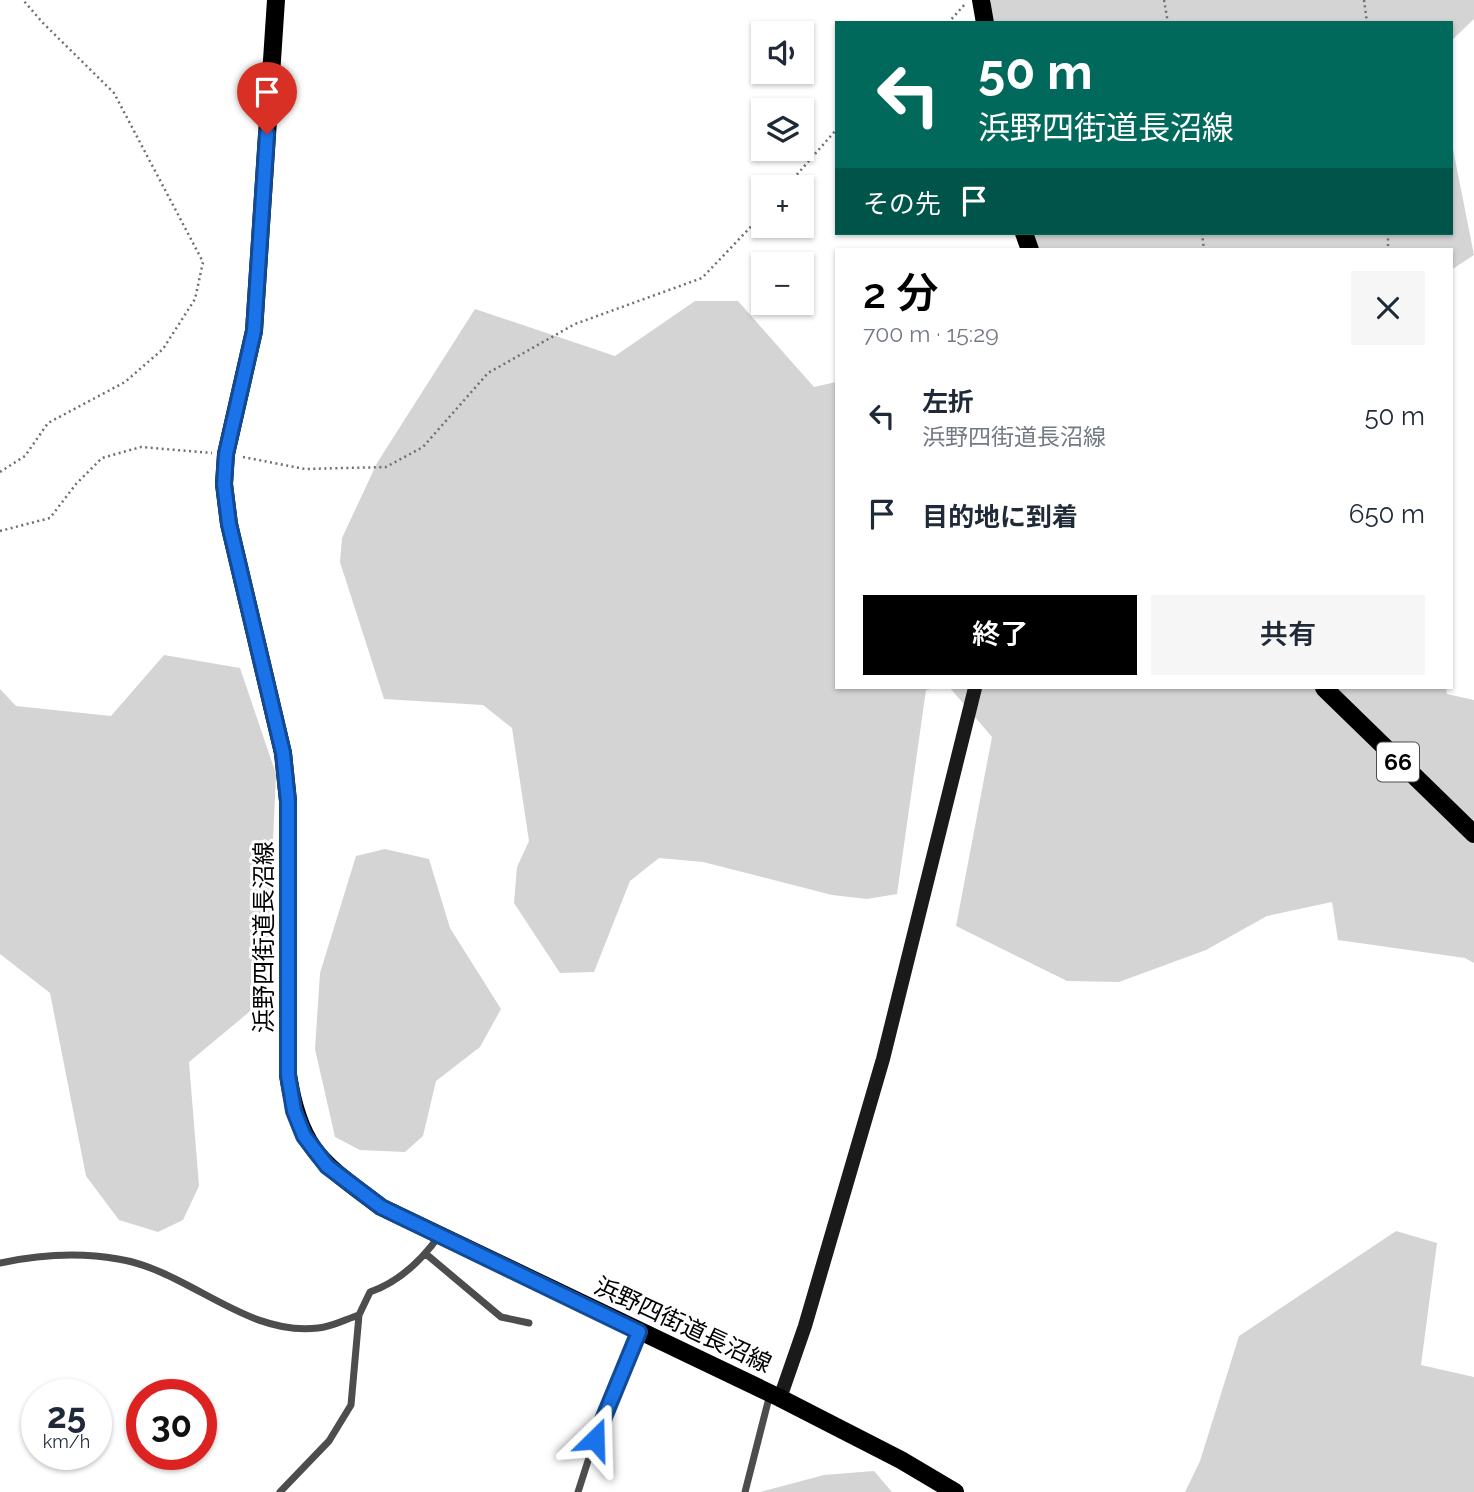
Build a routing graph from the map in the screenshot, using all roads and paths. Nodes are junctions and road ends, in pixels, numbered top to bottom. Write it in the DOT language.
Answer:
graph roads {
  1 [pos="23,0"];
  2 [pos="276,0"];
  3 [pos="968,0"];
  4 [pos="982,0"];
  5 [pos="1164,0"];
  6 [pos="1364,0"];
  7 [pos="950,21"];
  8 [pos="985,21"];
  9 [pos="1168,21"];
  10 [pos="1367,21"];
  11 [pos="835,131"];
  12 [pos="797,175"];
  13 [pos="751,227"];
  14 [pos="226,454"];
  15 [pos="0,472"];
  16 [pos="0,531"];
  17 [pos="975,689"];
  18 [pos="1325,689"];
  19 [pos="1474,834"];
  20 [pos="439,1236"];
  21 [pos="426,1254"];
  22 [pos="0,1264"];
  23 [pos="359,1315"];
  24 [pos="529,1323"];
  25 [pos="639,1332"];
  26 [pos="775,1396"];
  27 [pos="280,1492"];
  28 [pos="578,1492"];
  29 [pos="746,1492"];
  30 [pos="955,1492"];
  1 -- 15 [label="path"];
  2 -- 14 [label="main road, 浜野四街道長沼線"];
  3 -- 7 [label="path"];
  4 -- 8 [label="main road"];
  5 -- 9 [label="path"];
  6 -- 10 [label="path"];
  11 -- 12 [label="path"];
  13 -- 14 [label="path"];
  14 -- 16 [label="path"];
  14 -- 20 [label="main road, 浜野四街道長沼線"];
  17 -- 26 [label="street"];
  18 -- 19 [label="main road, 66"];
  20 -- 21 [label="street"];
  20 -- 25 [label="main road, 浜野四街道長沼線"];
  21 -- 23 [label="street"];
  21 -- 24 [label="street"];
  22 -- 23 [label="street"];
  23 -- 27 [label="street"];
  25 -- 26 [label="main road, 浜野四街道長沼線"];
  25 -- 28 [label="street"];
  26 -- 29 [label="street"];
  26 -- 30 [label="main road, 浜野四街道長沼線"];
}
